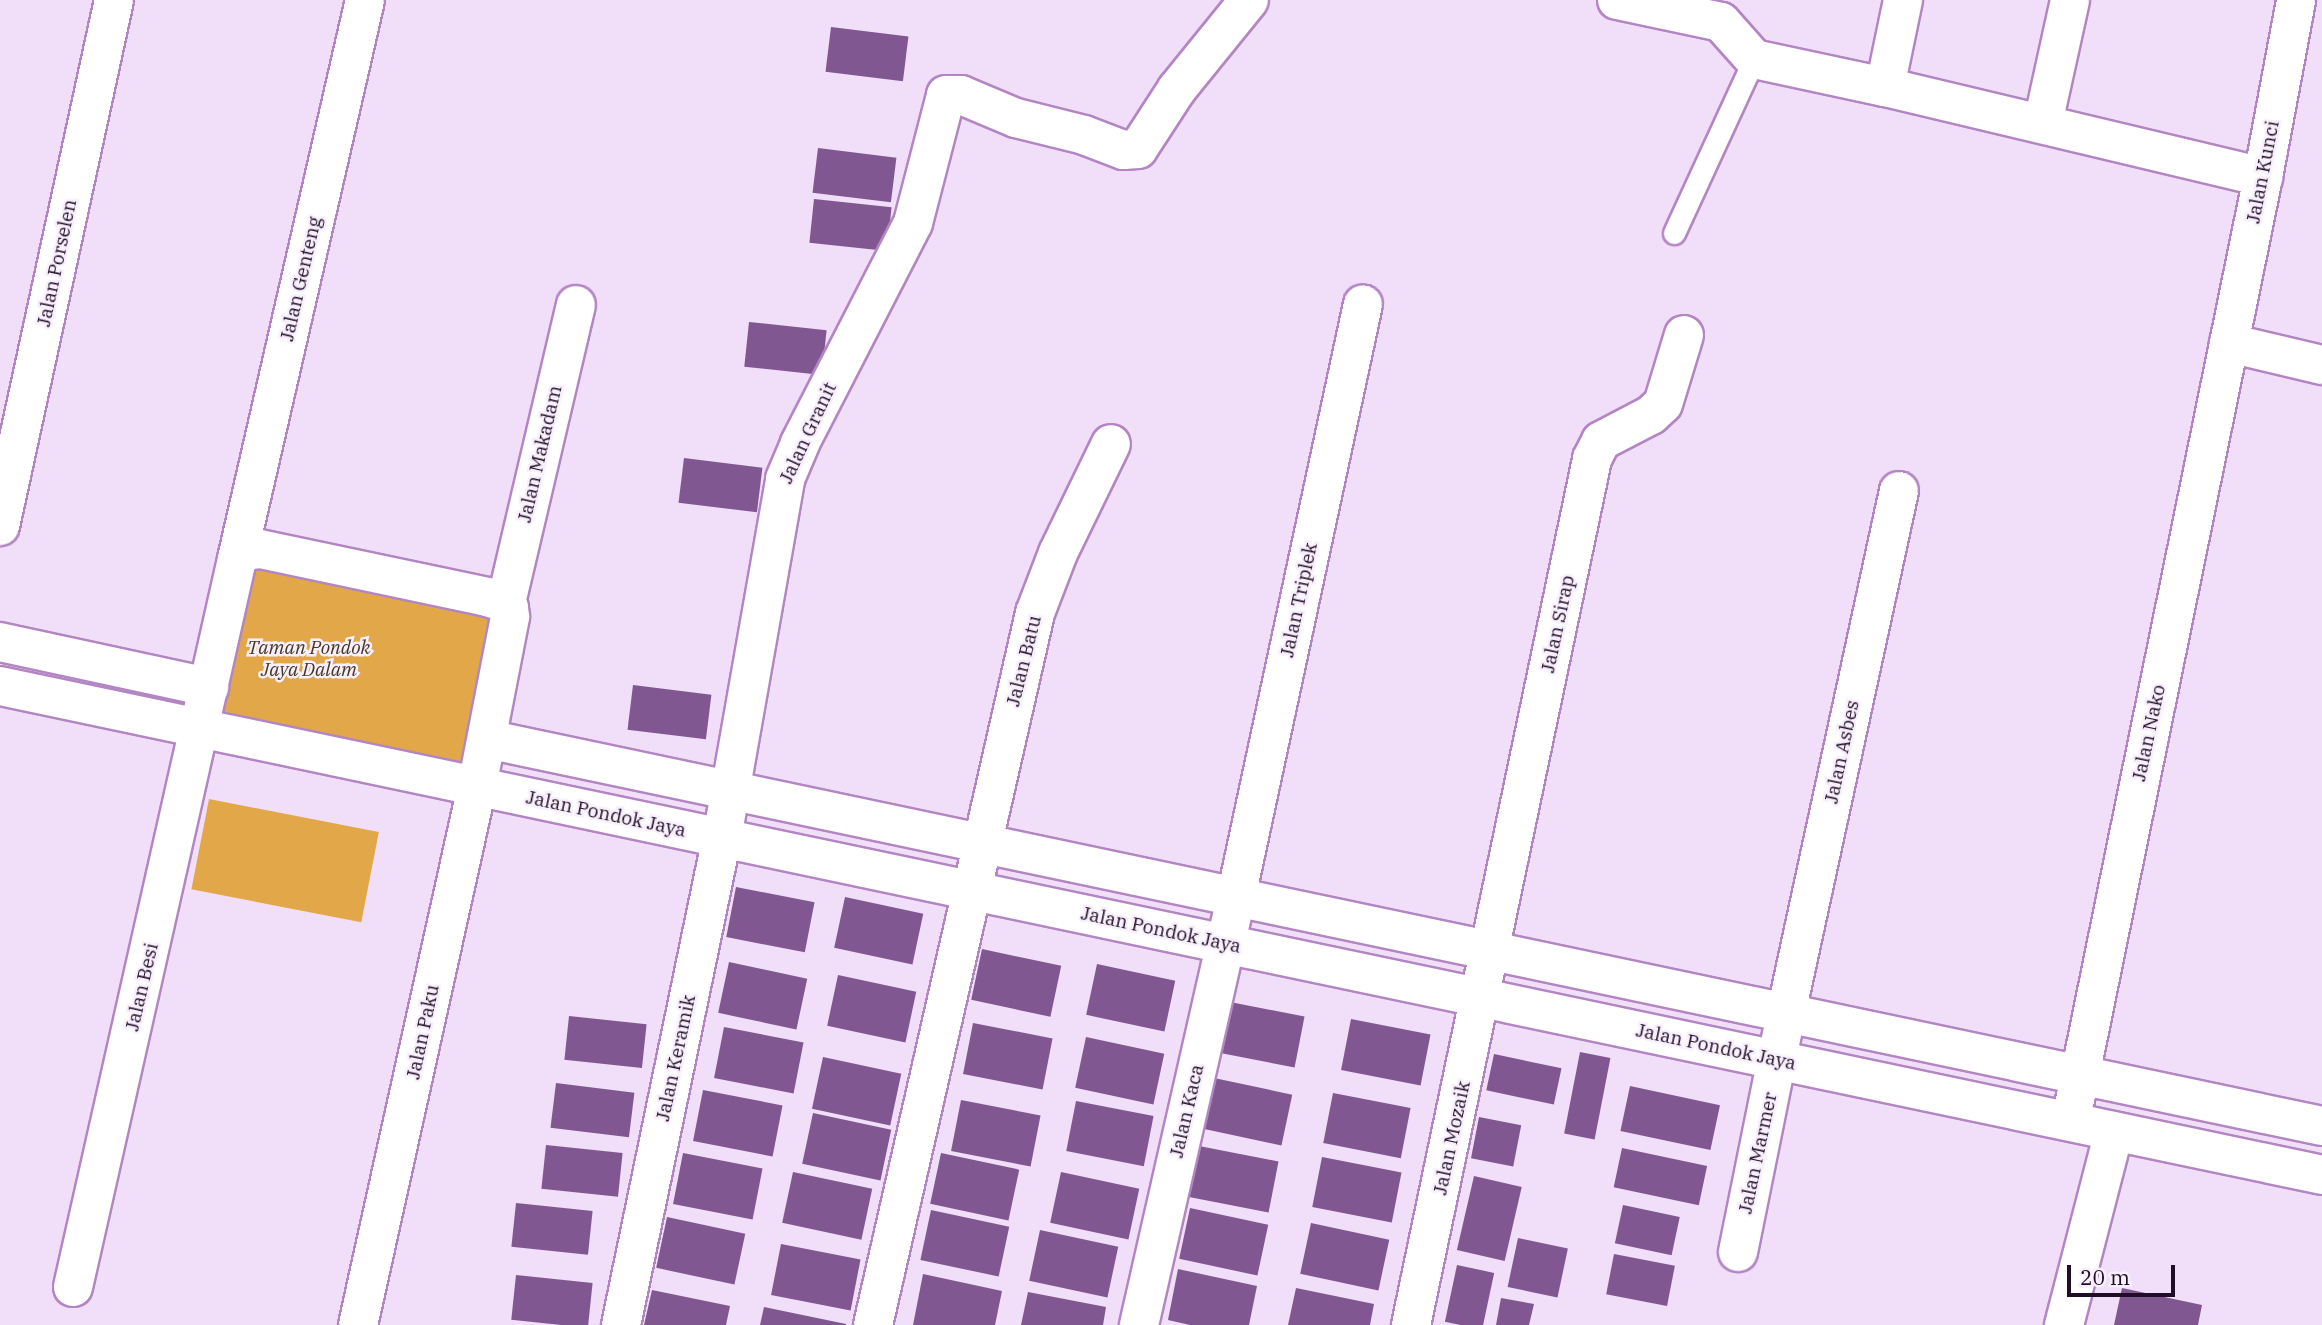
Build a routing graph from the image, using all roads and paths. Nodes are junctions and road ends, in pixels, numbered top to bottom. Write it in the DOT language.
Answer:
graph roads {
  1 [pos="114,0"];
  2 [pos="365,0"];
  3 [pos="1248,0"];
  4 [pos="1617,0"];
  5 [pos="1903,0"];
  6 [pos="2070,0"];
  7 [pos="2296,0"];
  8 [pos="1723,11"];
  9 [pos="1754,59"];
  10 [pos="1885,87"];
  11 [pos="2043,124"];
  12 [pos="2263,177"];
  13 [pos="1674,233"];
  14 [pos="1363,304"];
  15 [pos="576,305"];
  16 [pos="1684,335"];
  17 [pos="2229,343"];
  18 [pos="2322,365"];
  19 [pos="1111,444"];
  20 [pos="1899,491"];
  21 [pos="0,526"];
  22 [pos="237,559"];
  23 [pos="506,603"];
  24 [pos="0,642"];
  25 [pos="0,686"];
  26 [pos="209,687"];
  27 [pos="201,728"];
  28 [pos="487,739"];
  29 [pos="477,787"];
  30 [pos="729,790"];
  31 [pos="722,838"];
  32 [pos="982,843"];
  33 [pos="973,891"];
  34 [pos="1236,897"];
  35 [pos="1224,944"];
  36 [pos="1490,951"];
  37 [pos="1482,998"];
  38 [pos="1786,1013"];
  39 [pos="1777,1060"];
  40 [pos="2079,1075"];
  41 [pos="2071,1122"];
  42 [pos="2322,1126"];
  43 [pos="2115,1131"];
  44 [pos="2322,1175"];
  45 [pos="1738,1252"];
  46 [pos="73,1287"];
  47 [pos="358,1325"];
  48 [pos="621,1325"];
  49 [pos="873,1325"];
  50 [pos="1139,1325"];
  51 [pos="1411,1325"];
  52 [pos="2064,1325"];
  1 -- 21 [label="street, Jalan Porselen"];
  2 -- 22 [label="street, Jalan Genteng"];
  3 -- 30 [label="street, Jalan Granit"];
  4 -- 8 [label="street"];
  5 -- 10 [label="street"];
  6 -- 11 [label="street"];
  7 -- 12 [label="street, Jalan Kunci"];
  8 -- 9 [label="street"];
  9 -- 10 [label="street"];
  9 -- 13 [label="lane"];
  10 -- 11 [label="street"];
  11 -- 12 [label="street"];
  12 -- 17 [label="street, Jalan Kunci"];
  14 -- 34 [label="street, Jalan Triplek"];
  15 -- 23 [label="street, Jalan Makadam"];
  16 -- 36 [label="street, Jalan Sirap"];
  17 -- 18 [label="street"];
  17 -- 40 [label="street, Jalan Nako"];
  19 -- 32 [label="street, Jalan Batu"];
  20 -- 38 [label="street, Jalan Asbes"];
  22 -- 23 [label="street"];
  22 -- 26 [label="street, Jalan Genteng"];
  23 -- 28 [label="street, Jalan Makadam"];
  24 -- 26 [label="street"];
  25 -- 27 [label="street, Jalan Pondok Jaya"];
  26 -- 27 [label="street, Jalan Besi"];
  27 -- 29 [label="street, Jalan Pondok Jaya"];
  27 -- 46 [label="street, Jalan Besi"];
  28 -- 29 [label="street, Jalan Paku"];
  28 -- 30 [label="street"];
  29 -- 31 [label="street, Jalan Pondok Jaya"];
  29 -- 47 [label="street, Jalan Paku"];
  30 -- 31 [label="street, Jalan Keramik"];
  30 -- 32 [label="street"];
  31 -- 33 [label="street, Jalan Pondok Jaya"];
  31 -- 48 [label="street, Jalan Keramik"];
  32 -- 33 [label="street, Jalan Batu"];
  32 -- 34 [label="street"];
  33 -- 35 [label="street, Jalan Pondok Jaya"];
  33 -- 49 [label="street, Jalan Batu"];
  34 -- 35 [label="street, Jalan Kaca"];
  34 -- 36 [label="street"];
  35 -- 37 [label="street, Jalan Pondok Jaya"];
  35 -- 50 [label="street, Jalan Kaca"];
  36 -- 37 [label="street, Jalan Mozaik"];
  36 -- 38 [label="street"];
  37 -- 39 [label="street, Jalan Pondok Jaya"];
  37 -- 51 [label="street, Jalan Mozaik"];
  38 -- 39 [label="street, Jalan Marmer"];
  38 -- 40 [label="street"];
  39 -- 41 [label="street, Jalan Pondok Jaya"];
  39 -- 45 [label="street, Jalan Marmer"];
  40 -- 41 [label="street, Jalan Nako"];
  40 -- 42 [label="street"];
  41 -- 43 [label="street, Jalan Pondok Jaya"];
  43 -- 44 [label="street, Jalan Pondok Jaya"];
  43 -- 52 [label="street"];
}
